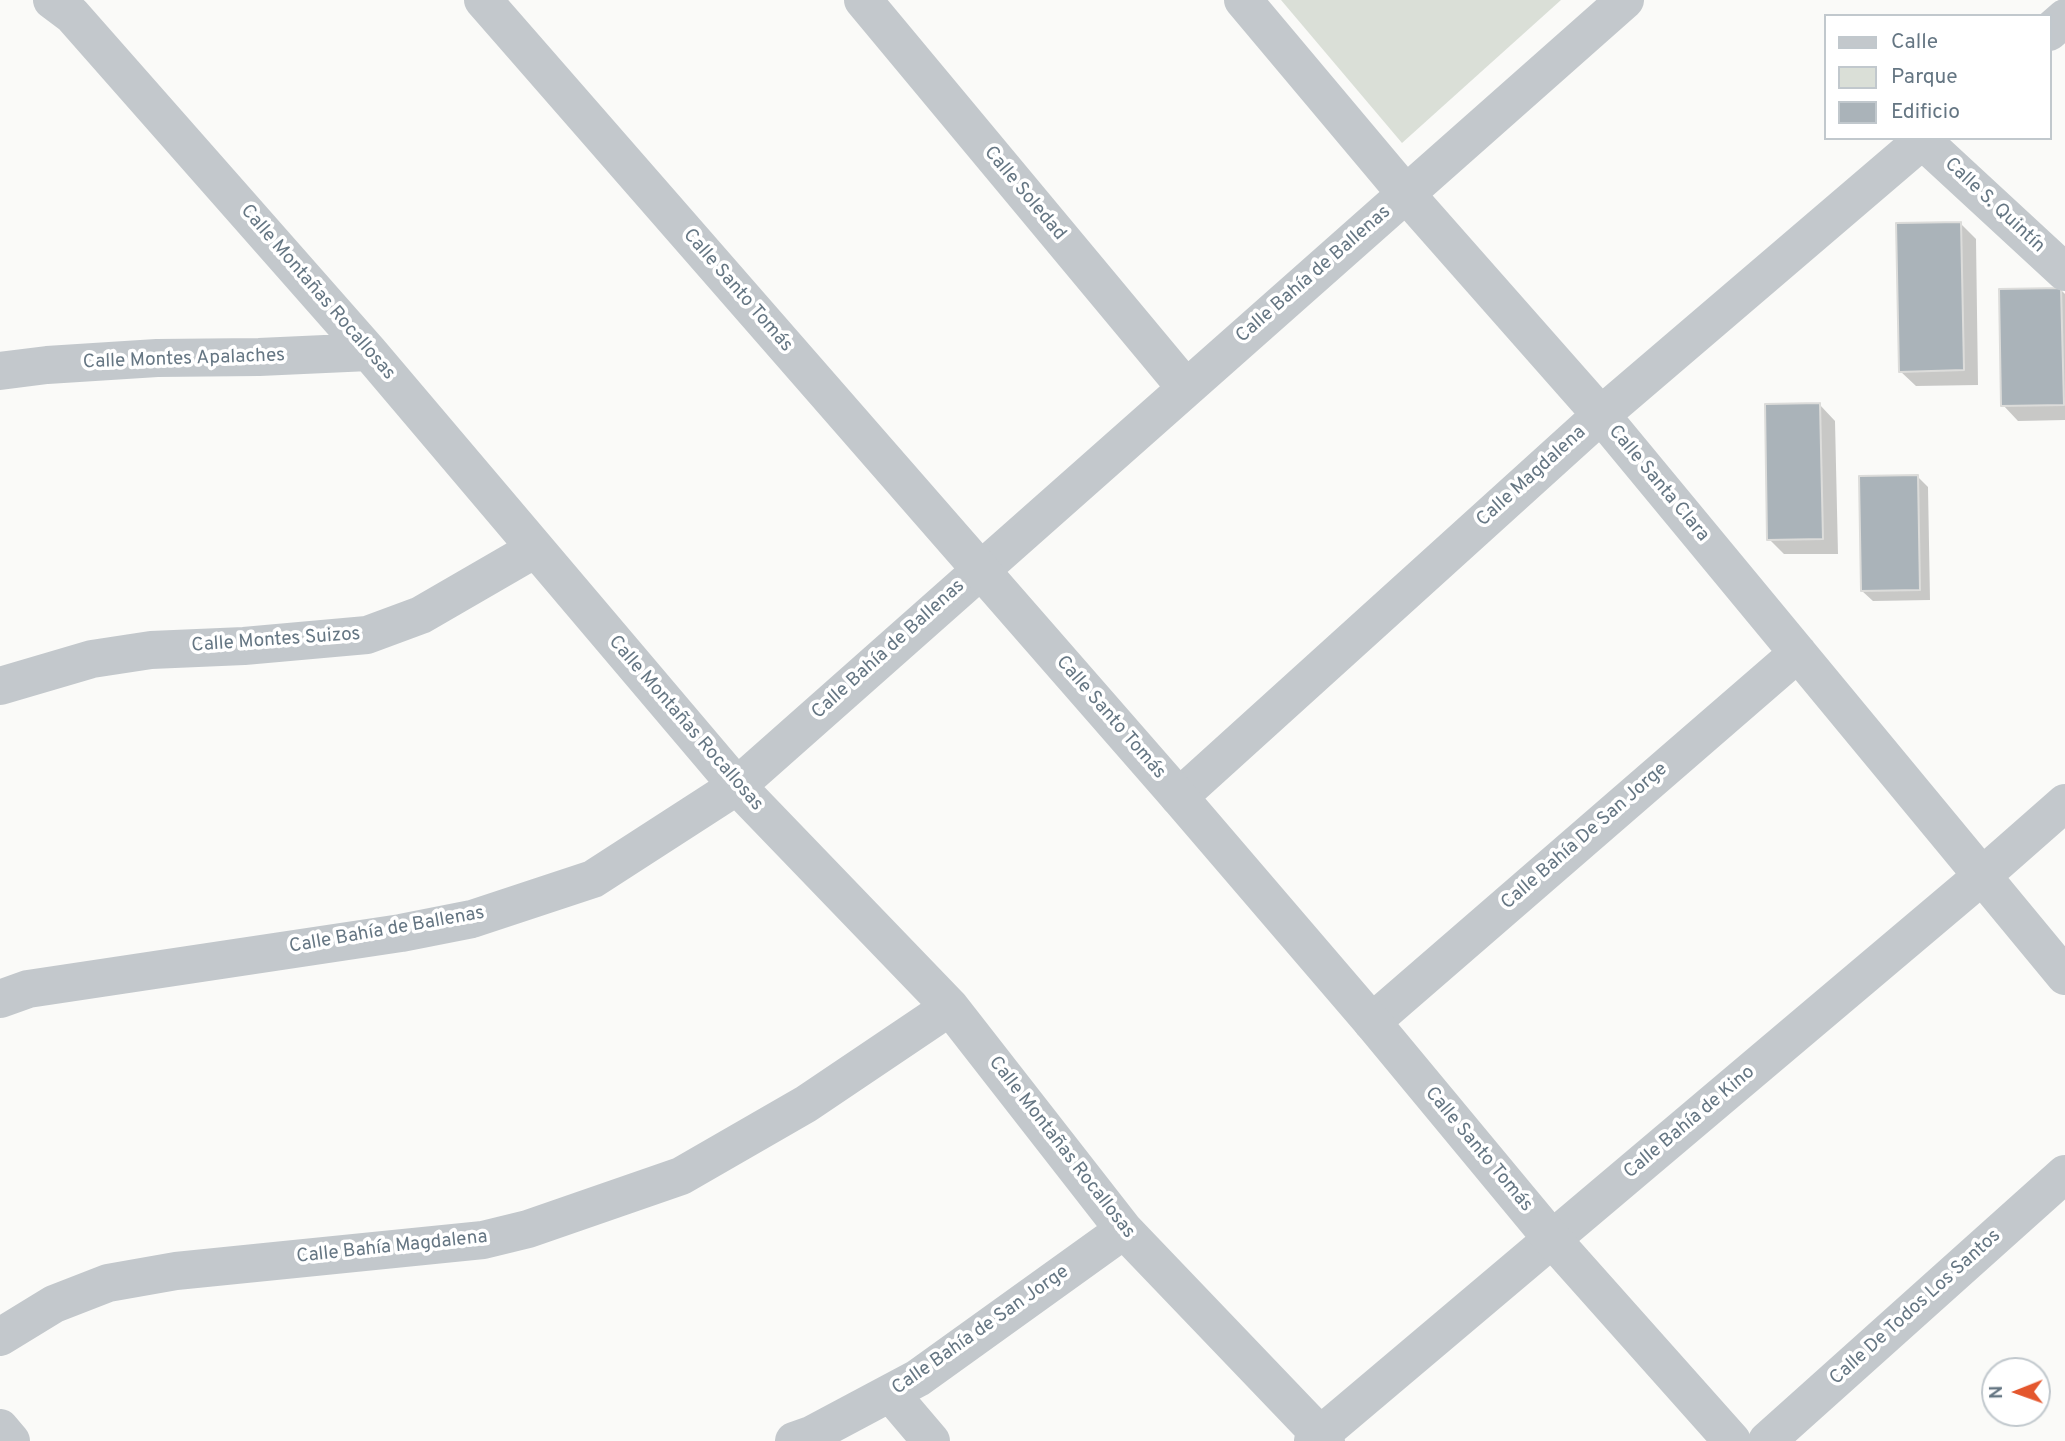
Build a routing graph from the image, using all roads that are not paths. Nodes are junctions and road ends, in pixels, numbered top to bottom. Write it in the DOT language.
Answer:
graph roads {
  1 [pos="52,0"];
  2 [pos="483,0"];
  3 [pos="863,0"];
  4 [pos="1243,0"];
  5 [pos="1625,0"];
  6 [pos="2065,18"];
  7 [pos="2051,30"];
  8 [pos="1922,140"];
  9 [pos="1924,140"];
  10 [pos="1406,194"];
  11 [pos="2065,272"];
  12 [pos="369,352"];
  13 [pos="0,371"];
  14 [pos="1186,388"];
  15 [pos="1601,415"];
  16 [pos="535,549"];
  17 [pos="979,570"];
  18 [pos="1798,653"];
  19 [pos="0,686"];
  20 [pos="737,786"];
  21 [pos="1179,797"];
  22 [pos="2065,803"];
  23 [pos="1982,876"];
  24 [pos="2065,976"];
  25 [pos="0,999"];
  26 [pos="950,1007"];
  27 [pos="1372,1021"];
  28 [pos="2065,1174"];
  29 [pos="1124,1230"];
  30 [pos="1552,1239"];
  31 [pos="0,1337"];
  32 [pos="891,1394"];
  33 [pos="0,1428"];
  34 [pos="1320,1439"];
  35 [pos="11,1441"];
  36 [pos="794,1441"];
  37 [pos="931,1441"];
  38 [pos="1732,1441"];
  39 [pos="1767,1441"];
  1 -- 12 [label="street, Calle Montañas Rocallosas"];
  2 -- 17 [label="street, Calle Santo Tomás"];
  3 -- 14 [label="street, Calle Soledad"];
  4 -- 10 [label="street, Calle Santa Clara"];
  5 -- 10 [label="street, Calle Bahía de Ballenas"];
  6 -- 7 [label="street"];
  8 -- 15 [label="street, Calle Magdalena"];
  9 -- 11 [label="street, Calle S. Quintín"];
  10 -- 14 [label="street, Calle Bahía de Ballenas"];
  10 -- 15 [label="street, Calle Santa Clara"];
  12 -- 13 [label="street, Calle Montes Apalaches"];
  12 -- 16 [label="street, Calle Montañas Rocallosas"];
  14 -- 17 [label="street, Calle Bahía de Ballenas"];
  15 -- 18 [label="street, Calle Santa Clara"];
  15 -- 21 [label="street, Calle Magdalena"];
  16 -- 19 [label="street, Calle Montes Suizos"];
  16 -- 20 [label="street, Calle Montañas Rocallosas"];
  17 -- 20 [label="street, Calle Bahía de Ballenas"];
  17 -- 21 [label="street, Calle Santo Tomás"];
  18 -- 23 [label="street, Calle Santa Clara"];
  18 -- 27 [label="street, Calle Bahía De San Jorge"];
  20 -- 25 [label="street, Calle Bahía de Ballenas"];
  20 -- 26 [label="street, Calle Montañas Rocallosas"];
  21 -- 27 [label="street, Calle Santo Tomás"];
  22 -- 23 [label="street, Calle Bahía de Kino"];
  23 -- 24 [label="street, Calle Santa Clara"];
  23 -- 30 [label="street, Calle Bahía de Kino"];
  26 -- 29 [label="street, Calle Montañas Rocallosas"];
  26 -- 31 [label="street, Calle Bahía Magdalena"];
  27 -- 30 [label="street, Calle Santo Tomás"];
  28 -- 39 [label="street, Calle De Todos Los Santos"];
  29 -- 32 [label="street, Calle Bahía de San Jorge"];
  29 -- 34 [label="street, Calle Montañas Rocallosas"];
  30 -- 34 [label="street, Calle Bahía de Kino"];
  30 -- 38 [label="street, Calle Santo Tomás"];
  32 -- 36 [label="street, Calle Bahía de San Jorge"];
  32 -- 37 [label="street"];
  33 -- 35 [label="street"];
}
